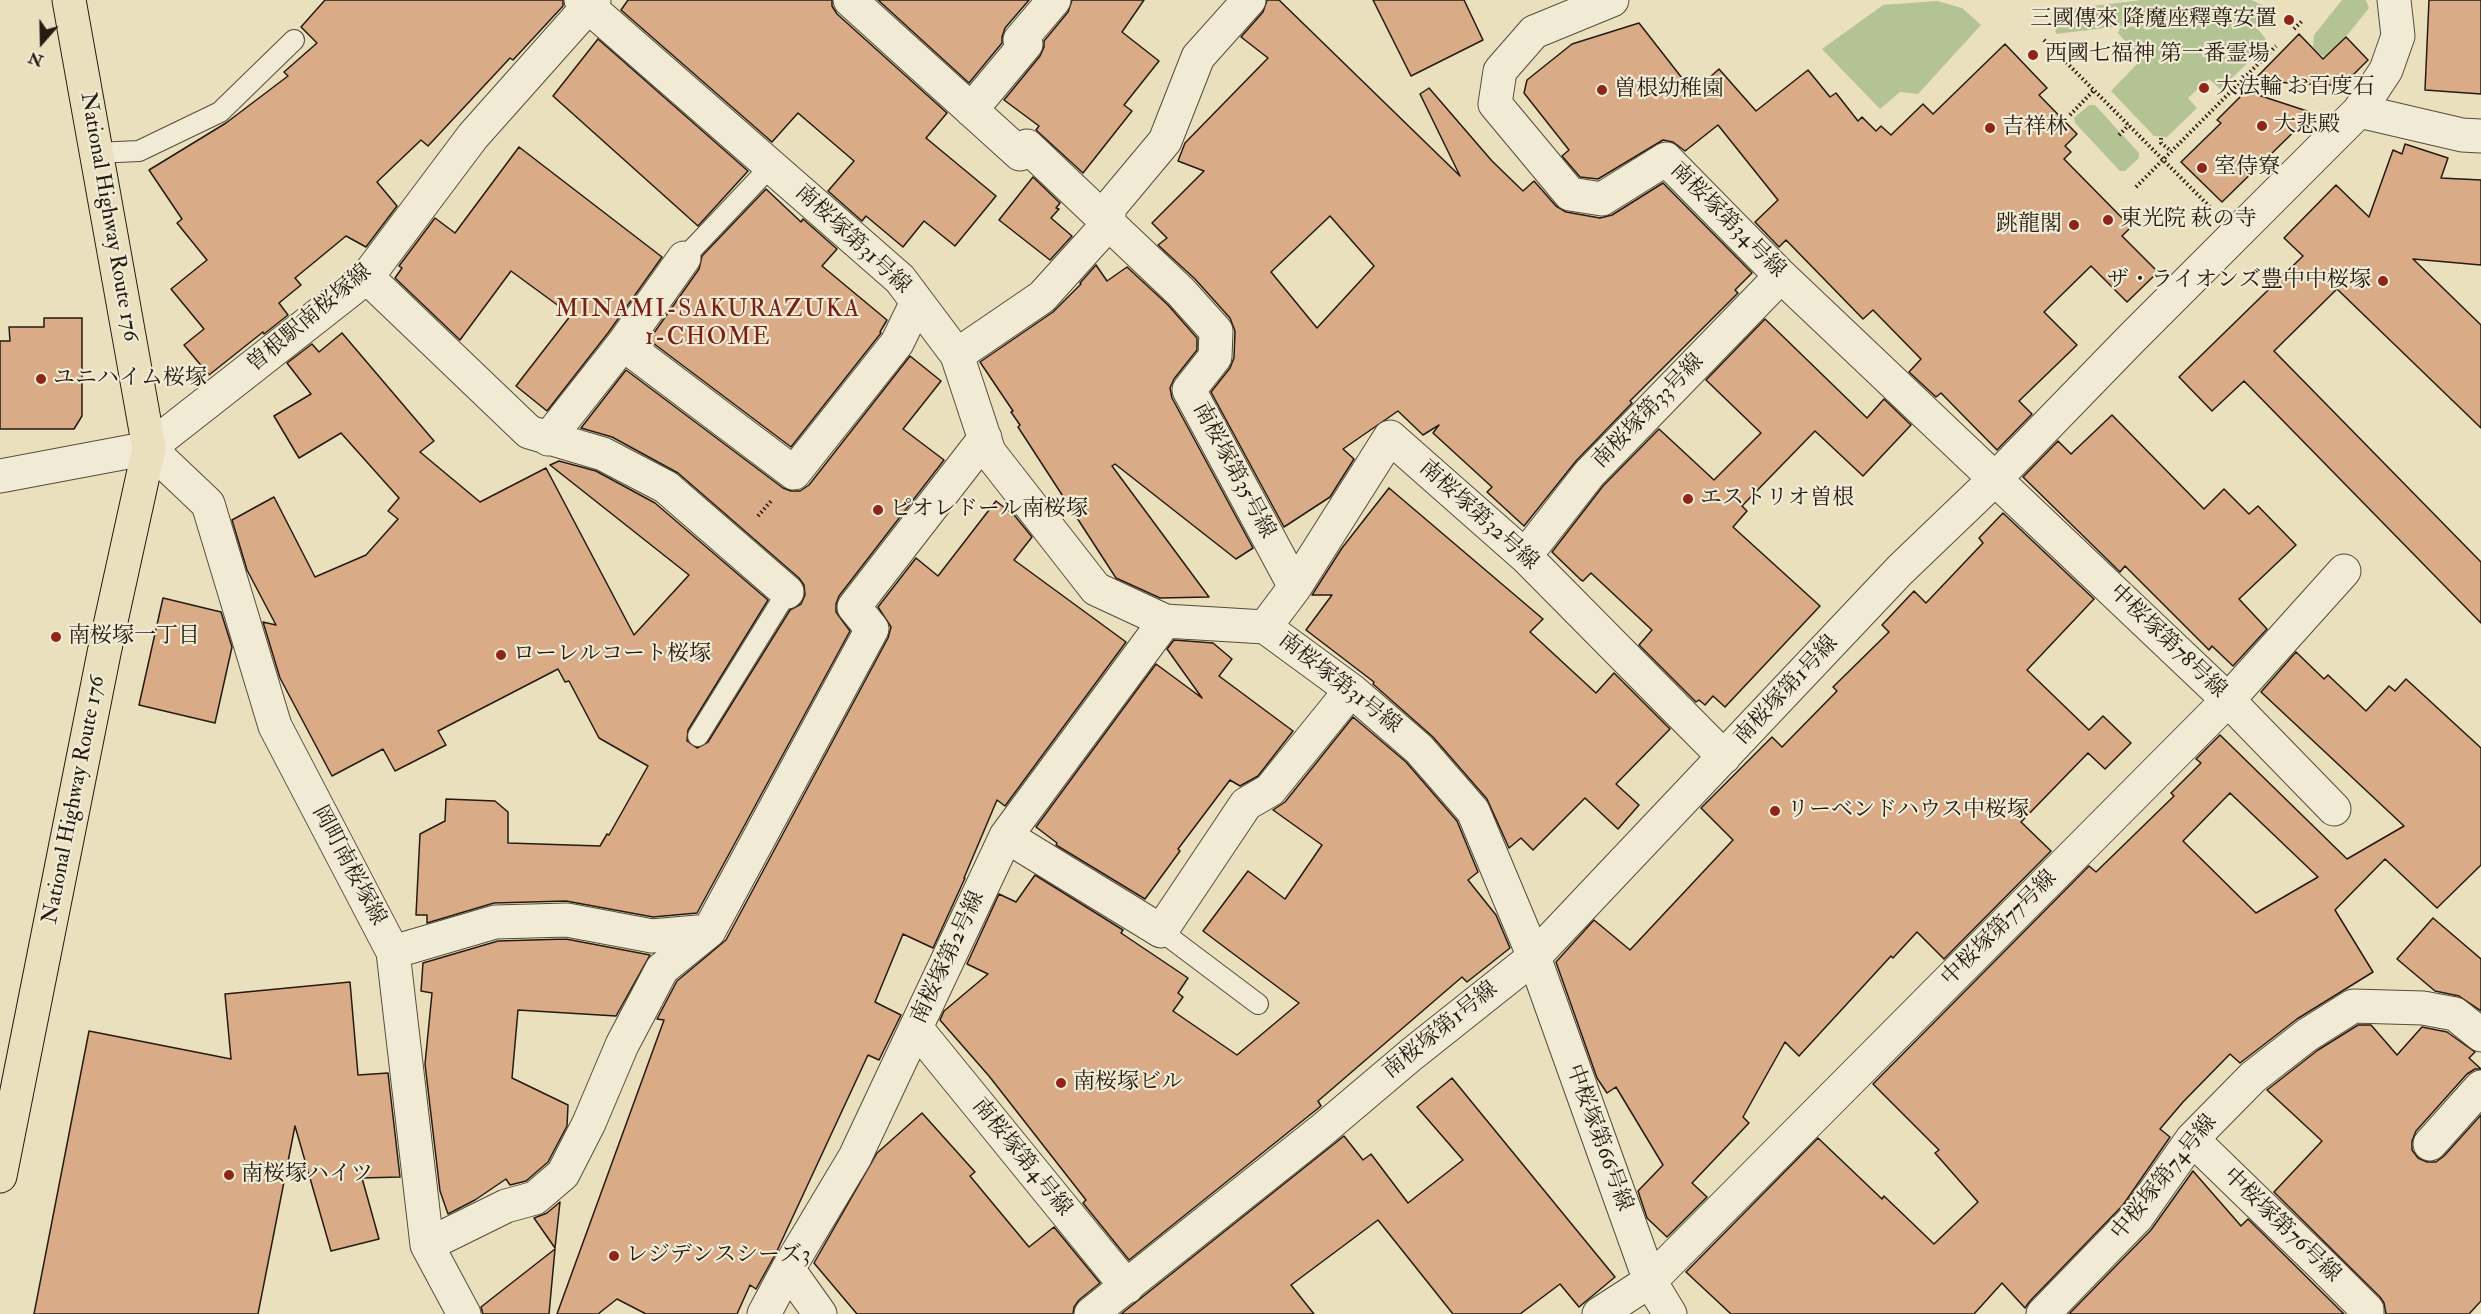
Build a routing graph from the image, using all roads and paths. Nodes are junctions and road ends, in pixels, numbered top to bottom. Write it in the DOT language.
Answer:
graph roads {
  1 [pos="69,0"];
  2 [pos="850,0"];
  3 [pos="1054,0"];
  4 [pos="1249,0"];
  5 [pos="1612,0"];
  6 [pos="2394,0"];
  7 [pos="588,2"];
  8 [pos="2303,20"];
  9 [pos="2294,29"];
  10 [pos="294,40"];
  11 [pos="2044,40"];
  12 [pos="2276,46"];
  13 [pos="2094,90"];
  14 [pos="971,110"];
  15 [pos="2359,111"];
  16 [pos="2070,115"];
  17 [pos="2129,125"];
  18 [pos="2119,135"];
  19 [pos="2481,136"];
  20 [pos="2161,138"];
  21 [pos="2171,151"];
  22 [pos="96,153"];
  23 [pos="2163,160"];
  24 [pos="771,166"];
  25 [pos="2136,187"];
  26 [pos="1109,223"];
  27 [pos="2237,232"];
  28 [pos="684,258"];
  29 [pos="1781,276"];
  30 [pos="367,278"];
  31 [pos="917,302"];
  32 [pos="623,344"];
  33 [pos="957,354"];
  34 [pos="985,438"];
  35 [pos="548,439"];
  36 [pos="149,448"];
  37 [pos="794,473"];
  38 [pos="0,476"];
  39 [pos="1996,478"];
  40 [pos="733,546"];
  41 [pos="1525,556"];
  42 [pos="2344,571"];
  43 [pos="1295,587"];
  44 [pos="787,592"];
  45 [pos="1165,621"];
  46 [pos="1265,627"];
  47 [pos="1352,690"];
  48 [pos="2228,700"];
  49 [pos="698,736"];
  50 [pos="1724,758"];
  51 [pos="2334,809"];
  52 [pos="1006,836"];
  53 [pos="709,931"];
  54 [pos="1161,931"];
  55 [pos="393,952"];
  56 [pos="1534,957"];
  57 [pos="1258,1004"];
  58 [pos="916,1028"];
  59 [pos="2481,1035"];
  60 [pos="2481,1087"];
  61 [pos="2192,1139"];
  62 [pos="2430,1144"];
  63 [pos="0,1176"];
  64 [pos="427,1245"];
  65 [pos="788,1269"];
  66 [pos="1650,1281"];
  67 [pos="1127,1287"];
  68 [pos="464,1314"];
  69 [pos="764,1314"];
  70 [pos="820,1314"];
  71 [pos="1091,1314"];
  72 [pos="1599,1314"];
  73 [pos="1670,1314"];
  74 [pos="2043,1314"];
  75 [pos="2367,1314"];
  1 -- 22 [label="highway, National Highway Route 176"];
  2 -- 14 [label="street"];
  3 -- 14 [label="street"];
  4 -- 26 [label="street"];
  5 -- 29 [label="street, 南桜塚第34号線"];
  6 -- 15 [label="street, 南桜塚第1号線"];
  7 -- 24 [label="street, 南桜塚第31号線"];
  7 -- 30 [label="street, 曽根駅南桜塚線"];
  8 -- 9 [label="path"];
  10 -- 22 [label="lane"];
  11 -- 13 [label="path"];
  12 -- 21 [label="path"];
  13 -- 16 [label="path"];
  13 -- 17 [label="path"];
  14 -- 26 [label="street"];
  15 -- 19 [label="street"];
  15 -- 27 [label="street, 南桜塚第1号線"];
  17 -- 18 [label="path"];
  17 -- 23 [label="path"];
  20 -- 21 [label="path"];
  21 -- 23 [label="path"];
  22 -- 36 [label="highway, National Highway Route 176"];
  23 -- 25 [label="path"];
  23 -- 27 [label="path"];
  24 -- 28 [label="lane"];
  24 -- 31 [label="street, 南桜塚第31号線"];
  26 -- 33 [label="street"];
  26 -- 43 [label="street, 南桜塚第35号線"];
  27 -- 39 [label="street, 南桜塚第1号線"];
  28 -- 32 [label="street"];
  29 -- 39 [label="street, 南桜塚第34号線"];
  29 -- 41 [label="street, 南桜塚第33号線"];
  30 -- 35 [label="street"];
  30 -- 36 [label="street, 曽根駅南桜塚線"];
  31 -- 33 [label="street, 南桜塚第31号線"];
  31 -- 37 [label="street"];
  32 -- 35 [label="street"];
  32 -- 37 [label="street"];
  33 -- 34 [label="street, 南桜塚第31号線"];
  34 -- 45 [label="street, 南桜塚第31号線"];
  34 -- 53 [label="street"];
  35 -- 40 [label="street"];
  36 -- 38 [label="street, 曽根駅南桜塚線"];
  36 -- 55 [label="street, 岡町南桜塚線"];
  36 -- 63 [label="highway, National Highway Route 176"];
  37 -- 40 [label="path"];
  39 -- 48 [label="street, 中桜塚第78号線"];
  39 -- 50 [label="street, 南桜塚第1号線"];
  40 -- 44 [label="street"];
  41 -- 43 [label="street, 南桜塚第32号線"];
  41 -- 50 [label="street, 南桜塚第32号線"];
  42 -- 48 [label="street, 中桜塚第77号線"];
  43 -- 46 [label="street, 南桜塚第32号線"];
  44 -- 49 [label="lane"];
  45 -- 46 [label="street, 南桜塚第31号線"];
  45 -- 52 [label="street, 南桜塚第2号線"];
  46 -- 47 [label="street, 南桜塚第31号線"];
  47 -- 54 [label="street"];
  47 -- 56 [label="street, 南桜塚第31号線"];
  48 -- 51 [label="street, 中桜塚第78号線"];
  48 -- 66 [label="street, 中桜塚第77号線"];
  50 -- 56 [label="street, 南桜塚第1号線"];
  52 -- 54 [label="street"];
  52 -- 58 [label="street, 南桜塚第2号線"];
  53 -- 55 [label="street"];
  53 -- 64 [label="street"];
  54 -- 57 [label="lane"];
  55 -- 64 [label="street, 岡町南桜塚線"];
  56 -- 66 [label="street, 中桜塚第66号線"];
  56 -- 67 [label="street, 南桜塚第1号線"];
  58 -- 65 [label="street, 南桜塚第2号線"];
  58 -- 67 [label="street, 南桜塚第4号線"];
  59 -- 61 [label="street, 中桜塚第74号線"];
  60 -- 62 [label="street"];
  61 -- 74 [label="street, 中桜塚第74号線"];
  61 -- 75 [label="street, 中桜塚第76号線"];
  64 -- 68 [label="street, 岡町南桜塚線"];
  65 -- 69 [label="street, 南桜塚第2号線"];
  65 -- 70 [label="street"];
  66 -- 72 [label="street, 中桜塚第77号線"];
  66 -- 73 [label="street, 中桜塚第66号線"];
  67 -- 71 [label="street, 南桜塚第1号線"];
}
